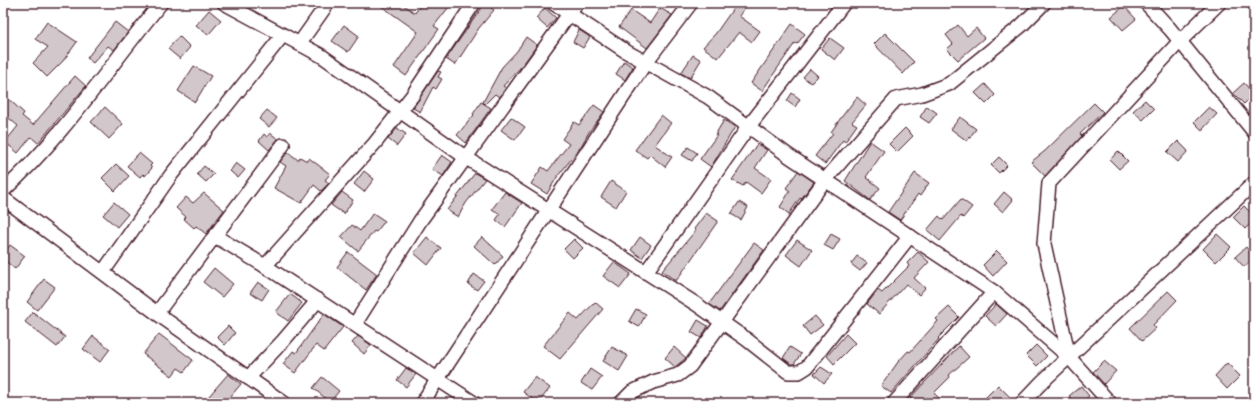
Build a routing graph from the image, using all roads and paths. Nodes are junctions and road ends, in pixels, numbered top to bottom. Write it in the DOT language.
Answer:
graph roads {
  1 [pos="161,3"];
  2 [pos="224,3"];
  3 [pos="328,3"];
  4 [pos="474,3"];
  5 [pos="553,3"];
  6 [pos="691,3"];
  7 [pos="844,3"];
  8 [pos="1044,3"];
  9 [pos="1146,3"];
  10 [pos="1219,3"];
  11 [pos="573,8"];
  12 [pos="283,35"];
  13 [pos="1180,41"];
  14 [pos="299,44"];
  15 [pos="646,62"];
  16 [pos="399,112"];
  17 [pos="749,126"];
  18 [pos="1254,132"];
  19 [pos="283,145"];
  20 [pos="466,157"];
  21 [pos="825,180"];
  22 [pos="1254,183"];
  23 [pos="3,190"];
  24 [pos="3,198"];
  25 [pos="549,210"];
  26 [pos="214,236"];
  27 [pos="910,236"];
  28 [pos="265,266"];
  29 [pos="103,272"];
  30 [pos="646,272"];
  31 [pos="994,292"];
  32 [pos="318,300"];
  33 [pos="157,313"];
  34 [pos="722,323"];
  35 [pos="355,324"];
  36 [pos="1069,357"];
  37 [pos="248,378"];
  38 [pos="437,380"];
  39 [pos="284,403"];
  40 [pos="422,403"];
  41 [pos="474,403"];
  42 [pos="621,403"];
  43 [pos="894,403"];
  44 [pos="1022,403"];
  45 [pos="1110,403"];
  1 -- 23 [label="street"];
  2 -- 12 [label="street"];
  3 -- 14 [label="street"];
  4 -- 16 [label="street"];
  5 -- 11 [label="street"];
  6 -- 15 [label="street"];
  7 -- 17 [label="street"];
  8 -- 21 [label="street"];
  9 -- 13 [label="street"];
  10 -- 13 [label="street"];
  11 -- 15 [label="street"];
  11 -- 20 [label="street"];
  12 -- 14 [label="street"];
  12 -- 29 [label="street"];
  13 -- 18 [label="street"];
  13 -- 36 [label="street"];
  14 -- 16 [label="street"];
  15 -- 17 [label="street"];
  15 -- 25 [label="street"];
  16 -- 20 [label="street"];
  16 -- 28 [label="street"];
  17 -- 21 [label="street"];
  17 -- 30 [label="street"];
  19 -- 26 [label="street"];
  20 -- 25 [label="street"];
  20 -- 35 [label="street"];
  21 -- 27 [label="street"];
  21 -- 34 [label="street"];
  22 -- 36 [label="street"];
  24 -- 29 [label="street"];
  25 -- 30 [label="street"];
  25 -- 38 [label="street"];
  26 -- 28 [label="street"];
  26 -- 33 [label="street"];
  27 -- 31 [label="street"];
  27 -- 34 [label="street"];
  28 -- 32 [label="street"];
  29 -- 33 [label="street"];
  30 -- 34 [label="street"];
  31 -- 36 [label="street"];
  31 -- 43 [label="street"];
  32 -- 35 [label="street"];
  32 -- 37 [label="street"];
  33 -- 37 [label="street"];
  34 -- 42 [label="street"];
  35 -- 38 [label="street"];
  36 -- 44 [label="street"];
  36 -- 45 [label="street"];
  37 -- 39 [label="street"];
  38 -- 40 [label="street"];
  38 -- 41 [label="street"];
}
